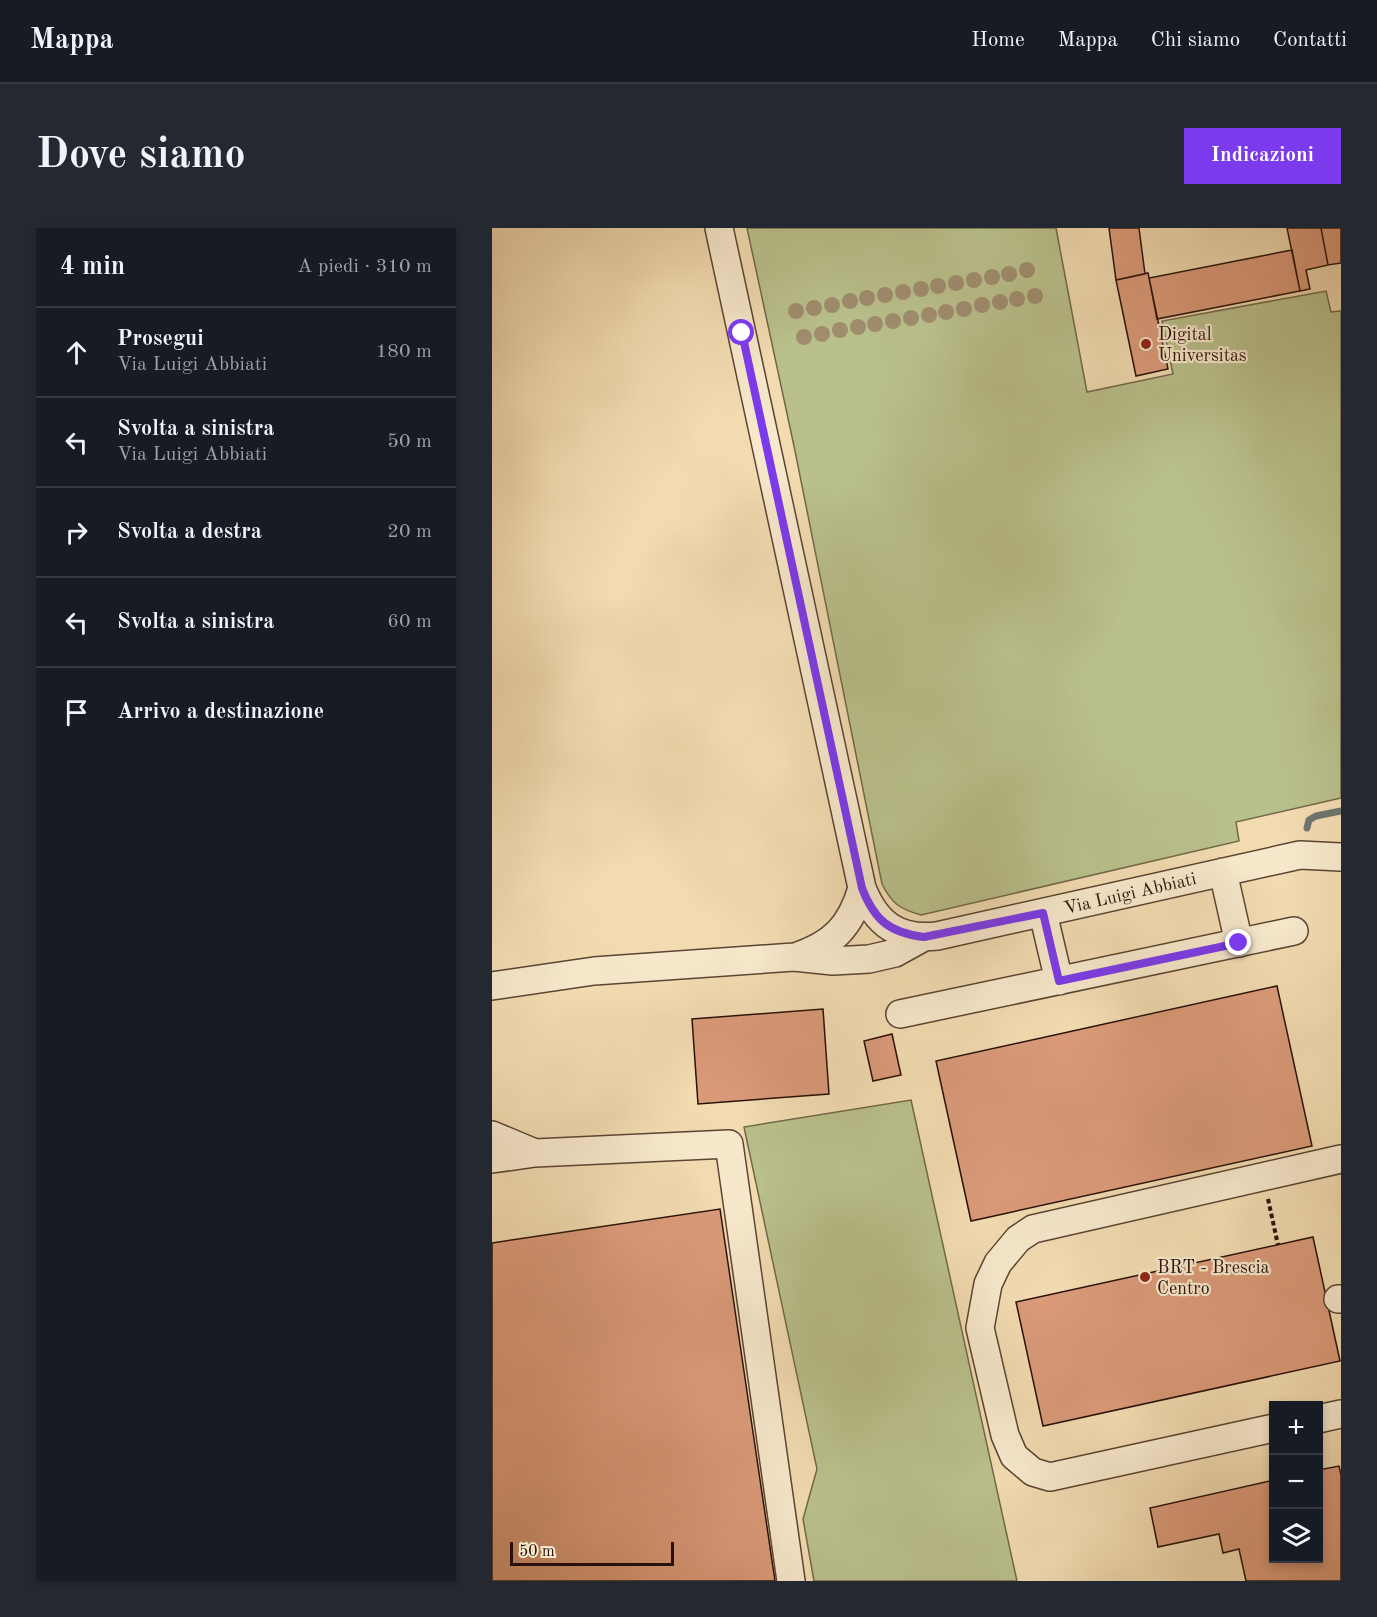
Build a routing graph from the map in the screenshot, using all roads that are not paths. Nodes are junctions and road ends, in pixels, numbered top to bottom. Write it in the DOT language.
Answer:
graph roads {
  1 [pos="719,228"];
  2 [pos="1341,856"];
  3 [pos="1224,872"];
  4 [pos="862,888"];
  5 [pos="1043,913"];
  6 [pos="1294,931"];
  7 [pos="924,937"];
  8 [pos="1239,943"];
  9 [pos="794,957"];
  10 [pos="1059,981"];
  11 [pos="492,986"];
  12 [pos="900,1014"];
  13 [pos="492,1135"];
  14 [pos="535,1152"];
  15 [pos="492,1159"];
  16 [pos="1341,1159"];
  17 [pos="1341,1414"];
  18 [pos="1323,1418"];
  19 [pos="1269,1429"];
  20 [pos="791,1581"];
  1 -- 4 [label="street, Via Luigi Abbiati"];
  2 -- 3 [label="street, Via Luigi Abbiati"];
  3 -- 5 [label="street, Via Luigi Abbiati"];
  3 -- 8 [label="street"];
  4 -- 7 [label="street, Via Luigi Abbiati"];
  4 -- 9 [label="street"];
  5 -- 7 [label="street, Via Luigi Abbiati"];
  5 -- 10 [label="street"];
  6 -- 8 [label="street"];
  7 -- 9 [label="street"];
  8 -- 10 [label="street"];
  9 -- 11 [label="street"];
  10 -- 12 [label="street"];
  13 -- 14 [label="street"];
  14 -- 15 [label="street"];
  14 -- 20 [label="street"];
  16 -- 19 [label="street"];
  17 -- 18 [label="street"];
}
